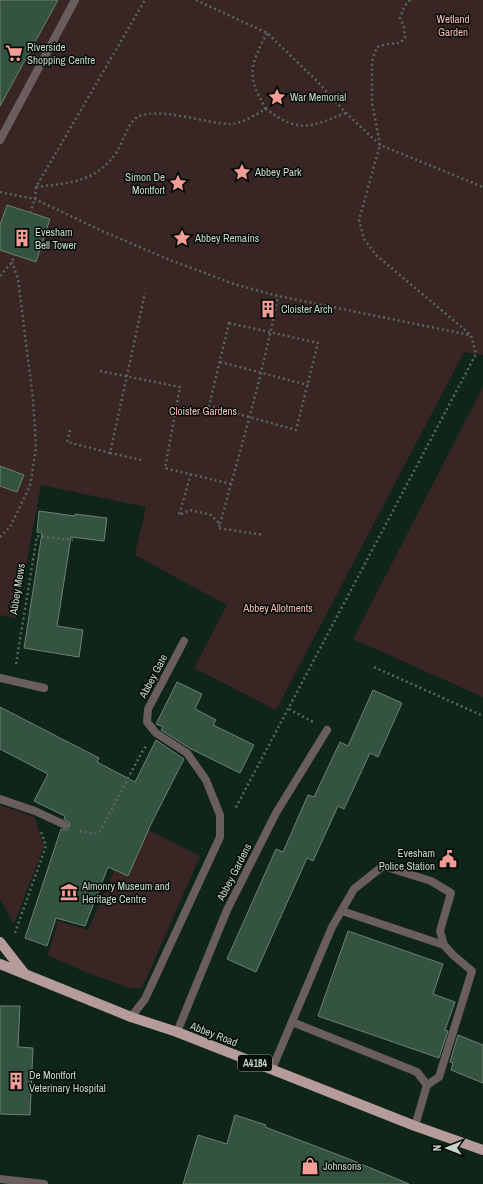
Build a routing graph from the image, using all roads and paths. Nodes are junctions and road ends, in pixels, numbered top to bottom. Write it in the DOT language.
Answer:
graph roads {
  1 [pos="74,0"];
  2 [pos="145,0"];
  3 [pos="196,0"];
  4 [pos="410,0"];
  5 [pos="268,33"];
  6 [pos="266,109"];
  7 [pos="346,113"];
  8 [pos="0,140"];
  9 [pos="380,145"];
  10 [pos="36,187"];
  11 [pos="483,187"];
  12 [pos="0,192"];
  13 [pos="35,199"];
  14 [pos="30,213"];
  15 [pos="14,255"];
  16 [pos="12,262"];
  17 [pos="0,276"];
  18 [pos="145,293"];
  19 [pos="278,296"];
  20 [pos="271,333"];
  21 [pos="471,335"];
  22 [pos="220,362"];
  23 [pos="100,371"];
  24 [pos="261,372"];
  25 [pos="126,376"];
  26 [pos="308,385"];
  27 [pos="250,418"];
  28 [pos="70,430"];
  29 [pos="110,453"];
  30 [pos="142,460"];
  31 [pos="191,474"];
  32 [pos="231,484"];
  33 [pos="220,524"];
  34 [pos="264,535"];
  35 [pos="0,537"];
  36 [pos="73,540"];
  37 [pos="184,641"];
  38 [pos="374,667"];
  39 [pos="0,678"];
  40 [pos="13,681"];
  41 [pos="44,688"];
  42 [pos="289,709"];
  43 [pos="483,716"];
  44 [pos="327,730"];
  45 [pos="156,733"];
  46 [pos="0,799"];
  47 [pos="235,810"];
  48 [pos="35,811"];
  49 [pos="65,825"];
  50 [pos="342,911"];
  51 [pos="14,935"];
  52 [pos="0,942"];
  53 [pos="444,945"];
  54 [pos="0,964"];
  55 [pos="26,976"];
  56 [pos="131,1017"];
  57 [pos="292,1022"];
  58 [pos="177,1032"];
  59 [pos="272,1069"];
  60 [pos="427,1085"];
  61 [pos="415,1126"];
  62 [pos="483,1150"];
  63 [pos="0,1179"];
  64 [pos="44,1184"];
  1 -- 8 [label="street"];
  2 -- 10 [label="path"];
  3 -- 5 [label="path"];
  4 -- 9 [label="path"];
  5 -- 6 [label="path"];
  5 -- 7 [label="path"];
  6 -- 7 [label="path"];
  6 -- 10 [label="path"];
  7 -- 9 [label="path"];
  9 -- 11 [label="path"];
  9 -- 21 [label="path"];
  10 -- 13 [label="path"];
  12 -- 13 [label="path"];
  13 -- 14 [label="path"];
  13 -- 19 [label="path"];
  15 -- 16 [label="path"];
  16 -- 17 [label="path"];
  16 -- 35 [label="path"];
  18 -- 25 [label="path"];
  19 -- 20 [label="path"];
  19 -- 21 [label="path"];
  20 -- 22 [label="path"];
  20 -- 24 [label="path"];
  20 -- 26 [label="path"];
  21 -- 42 [label="path"];
  22 -- 24 [label="path"];
  22 -- 27 [label="path"];
  23 -- 25 [label="path"];
  24 -- 26 [label="path"];
  24 -- 27 [label="path"];
  25 -- 29 [label="path"];
  25 -- 31 [label="path"];
  26 -- 27 [label="path"];
  27 -- 32 [label="path"];
  28 -- 29 [label="path"];
  29 -- 30 [label="path"];
  31 -- 32 [label="path"];
  31 -- 33 [label="path"];
  32 -- 33 [label="path"];
  33 -- 34 [label="path"];
  36 -- 40 [label="path, Abbey Mews"];
  37 -- 45 [label="street, Abbey Gate"];
  38 -- 43 [label="path"];
  39 -- 40 [label="street"];
  40 -- 41 [label="street"];
  42 -- 44 [label="path"];
  42 -- 47 [label="path"];
  44 -- 58 [label="street, Abbey Gardens"];
  45 -- 49 [label="path"];
  45 -- 56 [label="street"];
  46 -- 48 [label="street"];
  48 -- 49 [label="street"];
  48 -- 51 [label="path"];
  50 -- 53 [label="street"];
  50 -- 53 [label="street"];
  50 -- 57 [label="street"];
  52 -- 55 [label="main road"];
  53 -- 60 [label="street"];
  54 -- 55 [label="main road, Abbey Road / A4184"];
  55 -- 56 [label="main road, Abbey Road / A4184"];
  56 -- 58 [label="main road, Abbey Road / A4184"];
  57 -- 59 [label="street"];
  57 -- 60 [label="street"];
  58 -- 59 [label="main road, Abbey Road / A4184"];
  59 -- 61 [label="main road, Abbey Road / A4184"];
  60 -- 61 [label="street"];
  61 -- 62 [label="main road, Abbey Road / A4184"];
  63 -- 64 [label="street"];
}
